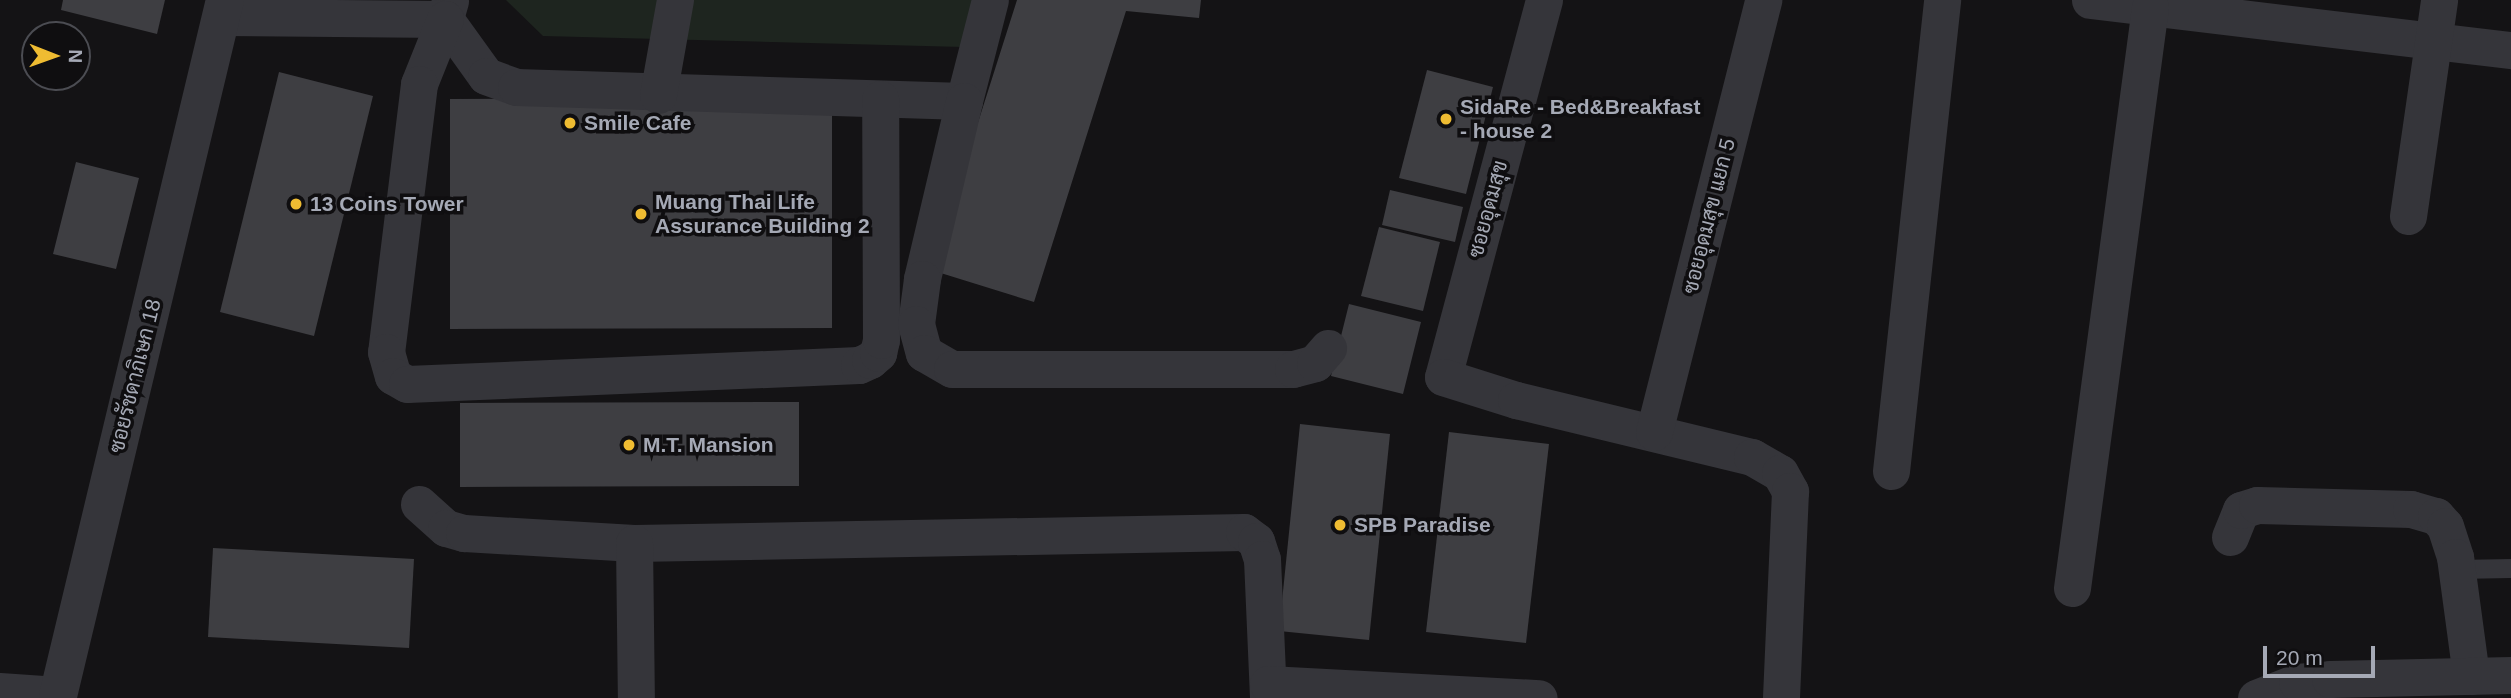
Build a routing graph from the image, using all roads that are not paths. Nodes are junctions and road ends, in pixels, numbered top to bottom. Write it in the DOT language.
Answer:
graph roads {
  1 [pos="675,0"];
  2 [pos="990,0"];
  3 [pos="1544,0"];
  4 [pos="1763,0"];
  5 [pos="1942,0"];
  6 [pos="2090,0"];
  7 [pos="2439,0"];
  8 [pos="2150,7"];
  9 [pos="223,9"];
  10 [pos="448,9"];
  11 [pos="2433,43"];
  12 [pos="2511,50"];
  13 [pos="658,95"];
  14 [pos="880,99"];
  15 [pos="964,101"];
  16 [pos="2408,216"];
  17 [pos="1328,348"];
  18 [pos="1654,432"];
  19 [pos="1891,471"];
  20 [pos="419,504"];
  21 [pos="2230,537"];
  22 [pos="634,543"];
  23 [pos="2511,568"];
  24 [pos="2456,569"];
  25 [pos="2072,588"];
  26 [pos="2511,675"];
  27 [pos="2471,676"];
  28 [pos="1268,691"];
  29 [pos="0,692"];
  30 [pos="58,697"];
  31 [pos="636,698"];
  32 [pos="1539,698"];
  33 [pos="1781,698"];
  34 [pos="2256,698"];
  1 -- 13 [label="street"];
  2 -- 15 [label="street"];
  3 -- 18 [label="street, ซอยอุดมสุข"];
  4 -- 18 [label="street, ซอยอุดมสุข แยก 5"];
  5 -- 19 [label="street"];
  6 -- 8 [label="street"];
  7 -- 11 [label="street"];
  8 -- 11 [label="street"];
  8 -- 25 [label="street"];
  9 -- 10 [label="street"];
  9 -- 30 [label="street, ซอยรัชดาภิเษก 18"];
  10 -- 13 [label="street"];
  10 -- 14 [label="street"];
  11 -- 12 [label="street"];
  11 -- 16 [label="street"];
  13 -- 14 [label="street"];
  14 -- 15 [label="street"];
  15 -- 17 [label="street"];
  18 -- 33 [label="street"];
  20 -- 22 [label="street"];
  21 -- 24 [label="street"];
  22 -- 28 [label="street"];
  22 -- 31 [label="street"];
  23 -- 24 [label="lane"];
  24 -- 27 [label="street"];
  26 -- 27 [label="street"];
  27 -- 34 [label="street"];
  28 -- 32 [label="street"];
  29 -- 30 [label="street, ซอยรัชดาภิเษก 18"];
}
